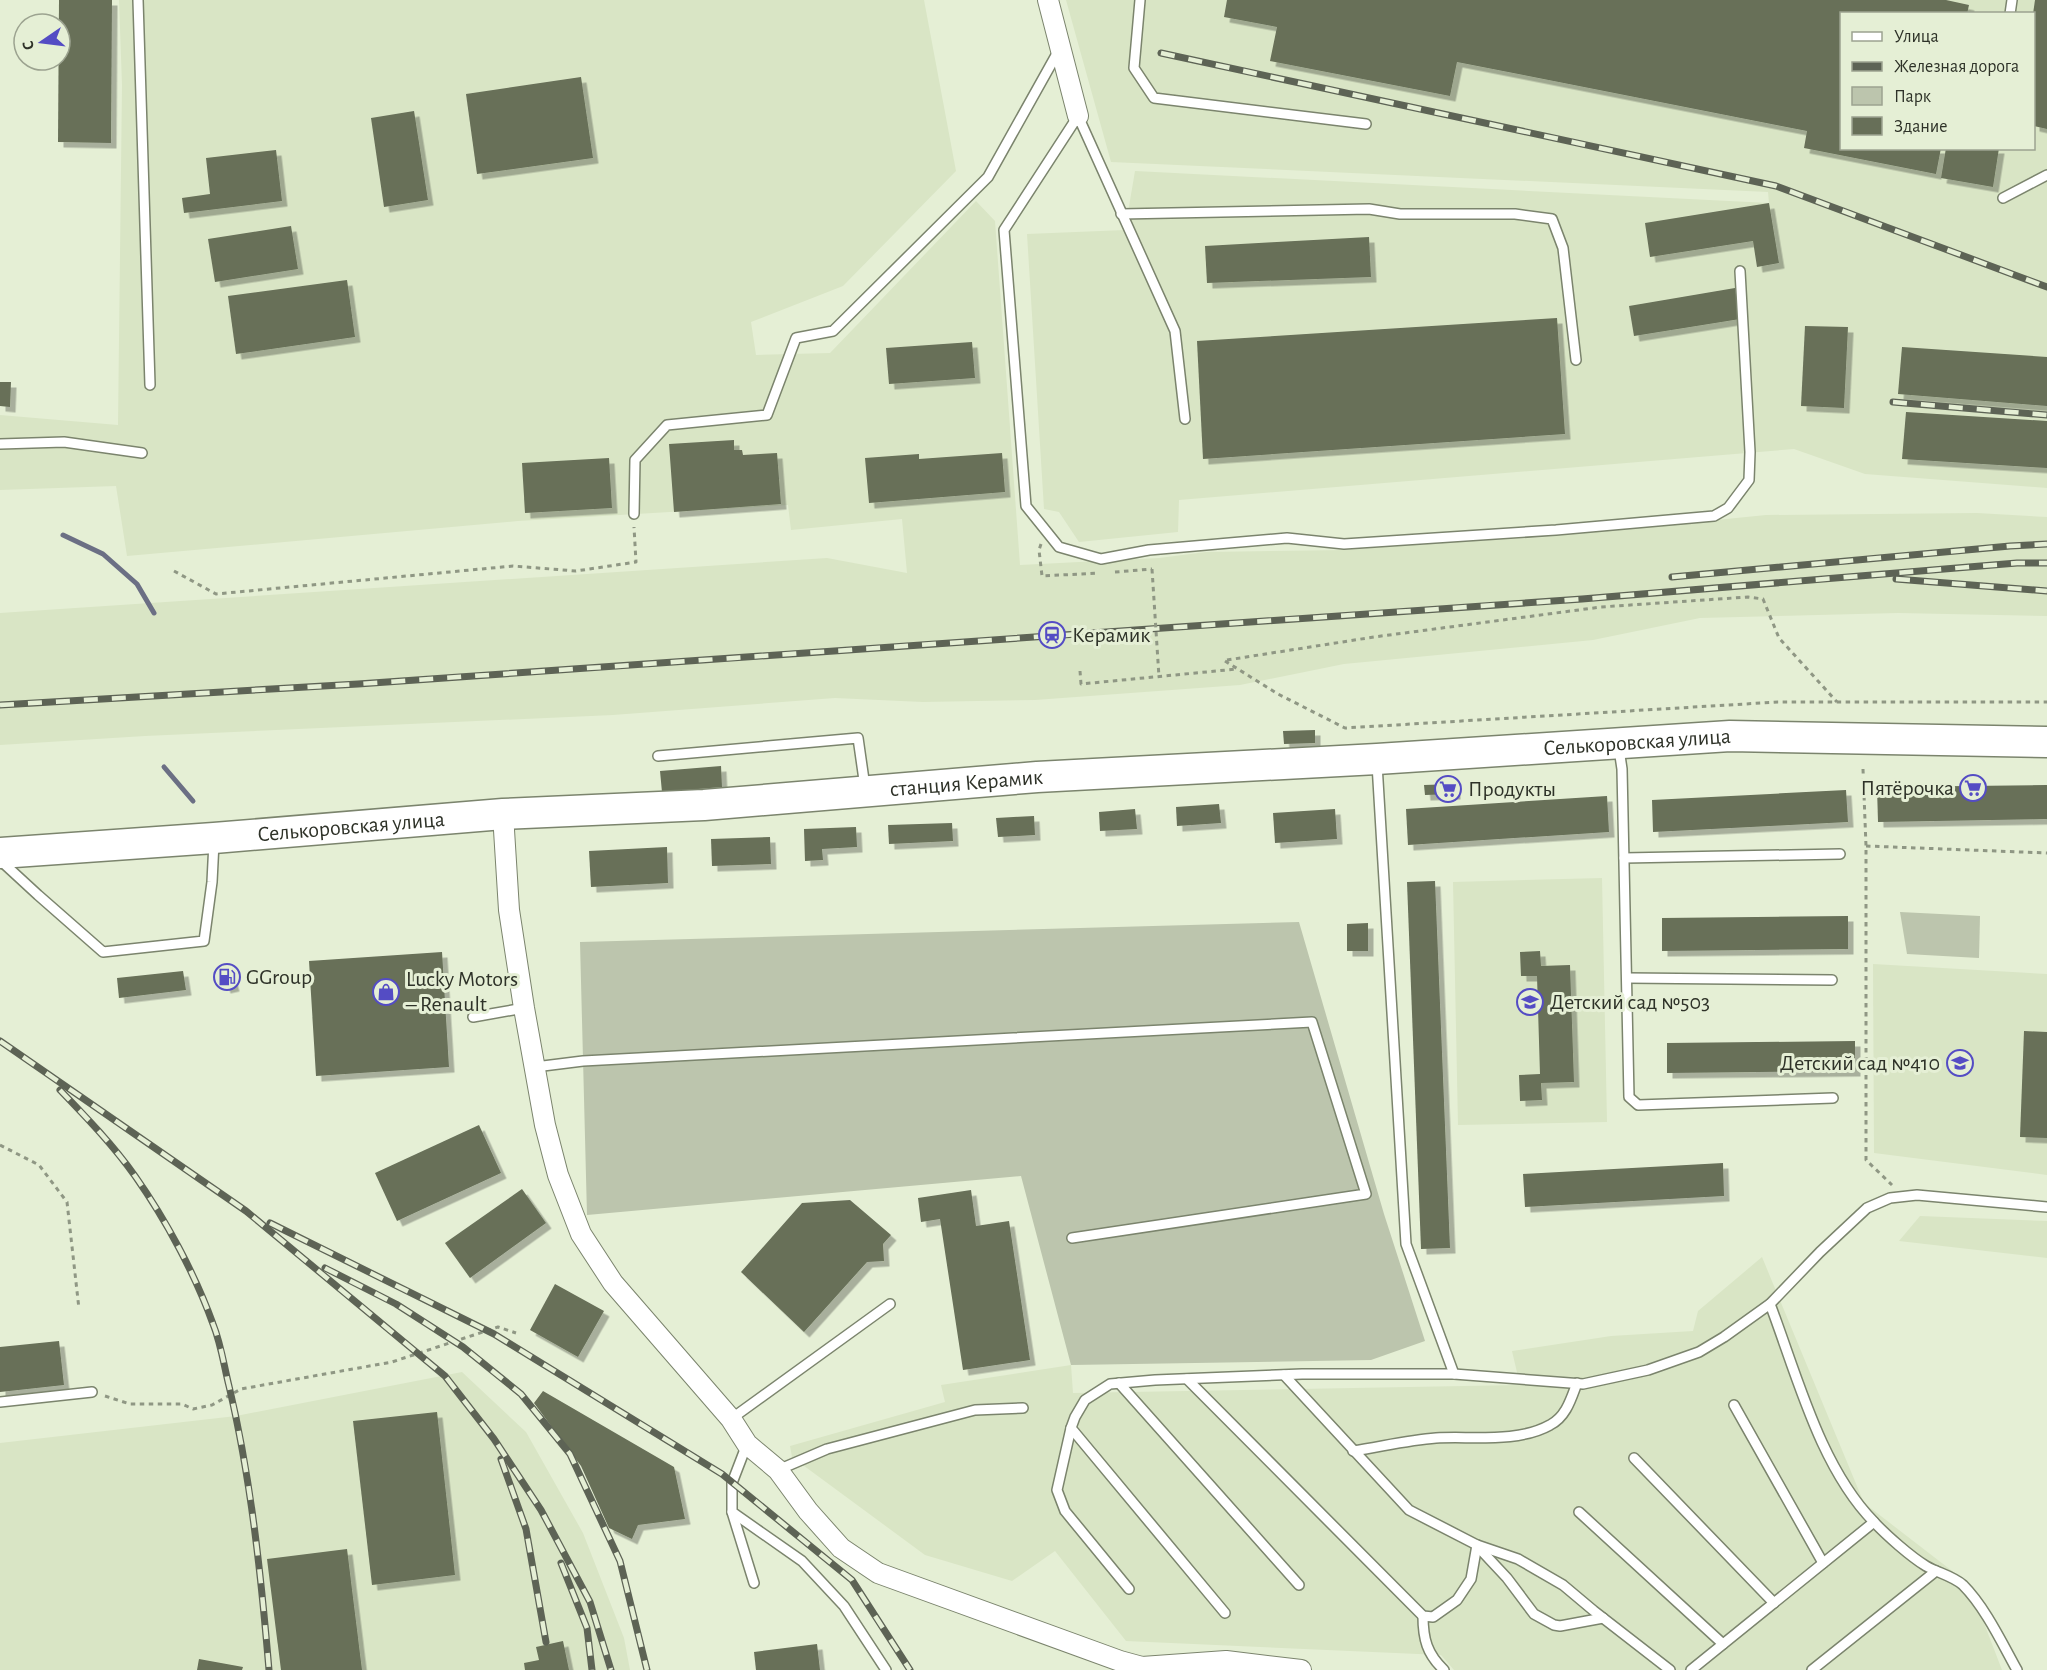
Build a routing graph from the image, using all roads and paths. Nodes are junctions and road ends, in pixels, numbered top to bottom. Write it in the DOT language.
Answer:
graph roads {
  1 [pos="138,0"];
  2 [pos="1048,0"];
  3 [pos="1140,0"];
  4 [pos="1060,48"];
  5 [pos="1078,116"];
  6 [pos="1366,124"];
  7 [pos="2047,175"];
  8 [pos="2003,198"];
  9 [pos="1121,214"];
  10 [pos="1740,271"];
  11 [pos="1576,360"];
  12 [pos="150,385"];
  13 [pos="1185,419"];
  14 [pos="0,444"];
  15 [pos="142,453"];
  16 [pos="634,514"];
  17 [pos="1046,531"];
  18 [pos="1152,569"];
  19 [pos="174,571"];
  20 [pos="1081,574"];
  21 [pos="1238,669"];
  22 [pos="1080,671"];
  23 [pos="1159,677"];
  24 [pos="1837,702"];
  25 [pos="2047,702"];
  26 [pos="2047,742"];
  27 [pos="1618,743"];
  28 [pos="658,756"];
  29 [pos="1377,759"];
  30 [pos="1228,766"];
  31 [pos="1863,769"];
  32 [pos="866,792"];
  33 [pos="704,805"];
  34 [pos="503,814"];
  35 [pos="214,838"];
  36 [pos="1866,846"];
  37 [pos="0,853"];
  38 [pos="2047,853"];
  39 [pos="1840,854"];
  40 [pos="1624,858"];
  41 [pos="0,860"];
  42 [pos="1627,978"];
  43 [pos="1832,980"];
  44 [pos="524,1008"];
  45 [pos="473,1017"];
  46 [pos="535,1067"];
  47 [pos="1833,1098"];
  48 [pos="0,1145"];
  49 [pos="1905,1197"];
  50 [pos="2047,1208"];
  51 [pos="1072,1238"];
  52 [pos="890,1304"];
  53 [pos="1770,1304"];
  54 [pos="79,1309"];
  55 [pos="516,1333"];
  56 [pos="1454,1374"];
  57 [pos="1284,1375"];
  58 [pos="1187,1379"];
  59 [pos="1119,1383"];
  60 [pos="1577,1383"];
  61 [pos="92,1392"];
  62 [pos="0,1402"];
  63 [pos="1734,1405"];
  64 [pos="1023,1408"];
  65 [pos="731,1419"];
  66 [pos="1071,1428"];
  67 [pos="747,1444"];
  68 [pos="1353,1451"];
  69 [pos="1634,1458"];
  70 [pos="778,1470"];
  71 [pos="732,1512"];
  72 [pos="1579,1512"];
  73 [pos="1874,1522"];
  74 [pos="1477,1545"];
  75 [pos="1823,1563"];
  76 [pos="1936,1571"];
  77 [pos="754,1583"];
  78 [pos="1299,1586"];
  79 [pos="1129,1589"];
  80 [pos="1774,1603"];
  81 [pos="1225,1613"];
  82 [pos="1423,1616"];
  83 [pos="1603,1618"];
  84 [pos="1724,1644"];
  85 [pos="1191,1666"];
  86 [pos="886,1670"];
  87 [pos="1301,1670"];
  88 [pos="1444,1670"];
  89 [pos="1670,1670"];
  90 [pos="1691,1670"];
  91 [pos="1812,1670"];
  92 [pos="2018,1670"];
  1 -- 12 [label="lane"];
  2 -- 4 [label="street"];
  3 -- 6 [label="lane"];
  4 -- 5 [label="street"];
  4 -- 16 [label="lane"];
  5 -- 9 [label="lane"];
  5 -- 17 [label="lane"];
  7 -- 8 [label="lane"];
  9 -- 11 [label="lane"];
  9 -- 13 [label="lane"];
  10 -- 17 [label="lane"];
  14 -- 15 [label="lane"];
  16 -- 19 [label="path"];
  17 -- 20 [label="path"];
  18 -- 23 [label="path, bridge"];
  21 -- 23 [label="path"];
  21 -- 24 [label="path"];
  21 -- 24 [label="path"];
  22 -- 23 [label="path"];
  24 -- 25 [label="path"];
  26 -- 27 [label="main road, Селькоровская улица"];
  27 -- 29 [label="main road, Селькоровская улица"];
  27 -- 40 [label="lane"];
  28 -- 32 [label="lane"];
  29 -- 30 [label="main road, Селькоровская улица"];
  29 -- 56 [label="lane"];
  30 -- 32 [label="main road, станция Керамик"];
  31 -- 36 [label="path"];
  32 -- 33 [label="main road, станция Керамик"];
  33 -- 34 [label="main road, Селькоровская улица"];
  34 -- 35 [label="main road, Селькоровская улица"];
  34 -- 44 [label="street"];
  35 -- 37 [label="main road, Селькоровская улица"];
  35 -- 41 [label="lane"];
  36 -- 38 [label="path"];
  36 -- 49 [label="path"];
  39 -- 40 [label="lane"];
  40 -- 42 [label="lane"];
  42 -- 43 [label="lane"];
  42 -- 47 [label="lane"];
  44 -- 45 [label="lane"];
  44 -- 46 [label="street"];
  46 -- 51 [label="lane"];
  46 -- 65 [label="street"];
  48 -- 54 [label="path"];
  49 -- 50 [label="lane"];
  49 -- 53 [label="lane"];
  52 -- 65 [label="lane"];
  53 -- 60 [label="lane"];
  53 -- 73 [label="lane"];
  55 -- 61 [label="path"];
  56 -- 57 [label="lane"];
  56 -- 60 [label="lane"];
  57 -- 58 [label="lane"];
  57 -- 68 [label="lane"];
  58 -- 59 [label="lane"];
  58 -- 82 [label="lane"];
  59 -- 66 [label="lane"];
  59 -- 78 [label="lane"];
  60 -- 68 [label="lane"];
  61 -- 62 [label="lane"];
  63 -- 75 [label="lane"];
  64 -- 70 [label="lane"];
  65 -- 67 [label="street"];
  66 -- 79 [label="lane"];
  66 -- 81 [label="lane"];
  67 -- 70 [label="street"];
  67 -- 71 [label="lane"];
  68 -- 74 [label="lane"];
  69 -- 80 [label="lane"];
  70 -- 85 [label="street"];
  71 -- 77 [label="lane"];
  71 -- 86 [label="lane"];
  72 -- 84 [label="lane"];
  73 -- 75 [label="lane"];
  73 -- 76 [label="lane"];
  74 -- 82 [label="lane"];
  74 -- 83 [label="lane"];
  74 -- 83 [label="lane"];
  75 -- 80 [label="lane"];
  76 -- 91 [label="lane"];
  76 -- 92 [label="lane"];
  80 -- 84 [label="lane"];
  82 -- 88 [label="lane"];
  83 -- 89 [label="lane"];
  84 -- 90 [label="lane"];
  85 -- 87 [label="street"];
}
